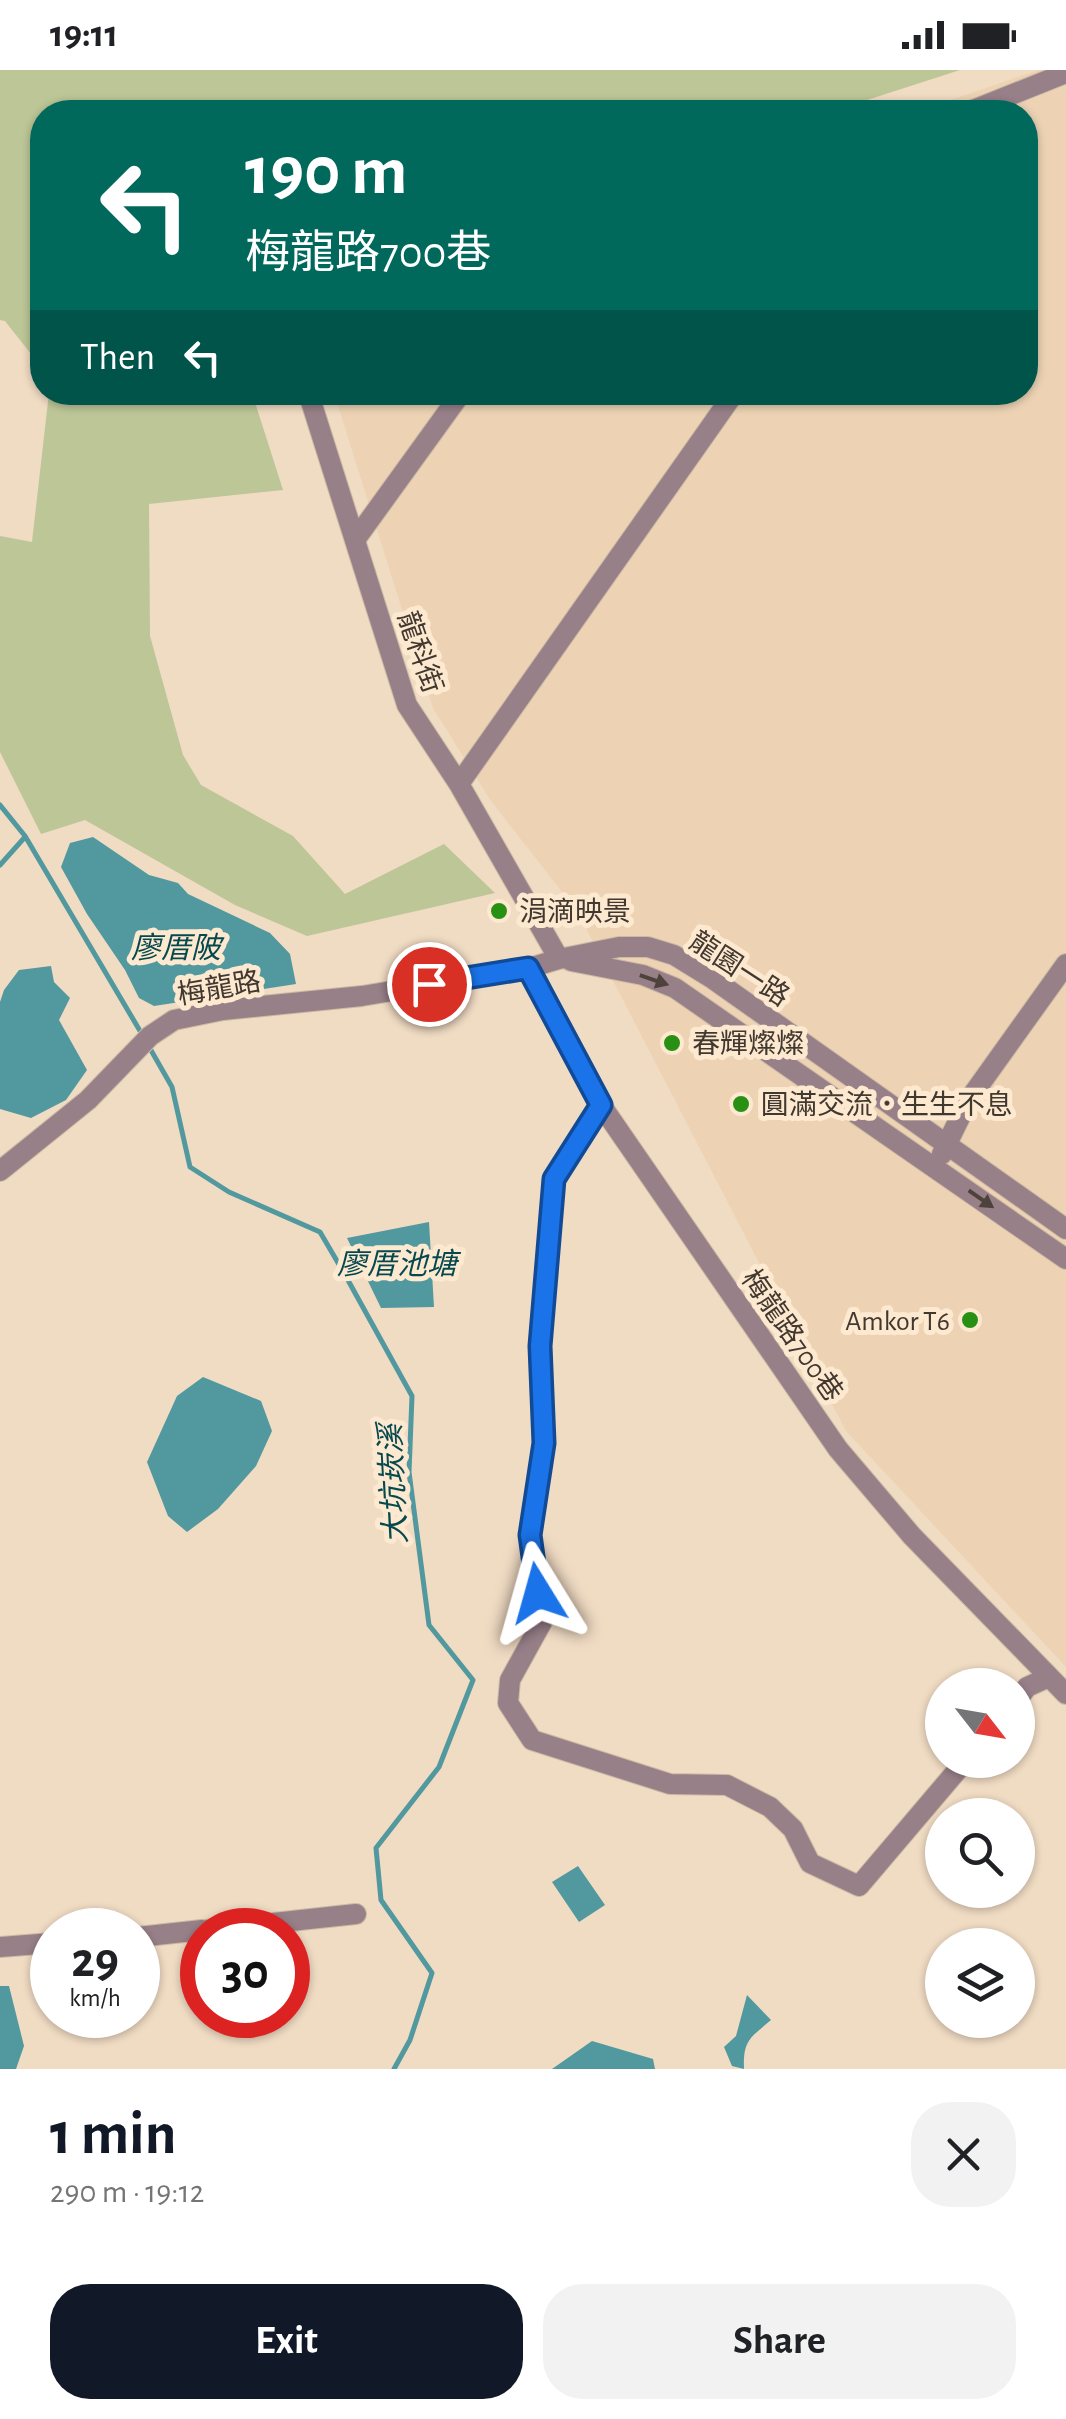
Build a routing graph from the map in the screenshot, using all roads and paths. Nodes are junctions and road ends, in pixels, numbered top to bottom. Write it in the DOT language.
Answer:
graph roads {
  1 [pos="1066,73"];
  2 [pos="998,100"];
  3 [pos="312,405"];
  4 [pos="453,405"];
  5 [pos="725,405"];
  6 [pos="355,540"];
  7 [pos="460,784"];
  8 [pos="559,959"];
  9 [pos="1066,964"];
  10 [pos="528,968"];
  11 [pos="601,1105"];
  12 [pos="948,1146"];
  13 [pos="934,1167"];
  14 [pos="0,1171"];
  15 [pos="1066,1229"];
  16 [pos="1066,1259"];
  17 [pos="1049,1677"];
  18 [pos="1035,1684"];
  19 [pos="1066,1694"];
  20 [pos="951,1778"];
  21 [pos="356,1914"];
  22 [pos="310,1919"];
  23 [pos="30,1945"];
  24 [pos="0,1947"];
  1 -- 2 [label="street"];
  3 -- 6 [label="street, 龍科街"];
  4 -- 6 [label="street"];
  5 -- 7 [label="street"];
  6 -- 7 [label="street, 龍科街"];
  7 -- 8 [label="street, 龍科街"];
  8 -- 10 [label="street, 梅龍路"];
  8 -- 12 [label="street, 龍園一路"];
  8 -- 13 [label="street, 龍園一路, one-way"];
  9 -- 12 [label="street"];
  10 -- 11 [label="street, 梅龍路700巷"];
  10 -- 14 [label="street, 梅龍路"];
  11 -- 17 [label="street, 梅龍路700巷"];
  11 -- 20 [label="street"];
  12 -- 13 [label="street"];
  12 -- 15 [label="street, 龍園一路"];
  13 -- 16 [label="street, 龍園一路, one-way"];
  17 -- 18 [label="street"];
  17 -- 19 [label="street, 梅龍路700巷"];
  21 -- 22 [label="street"];
  23 -- 24 [label="street"];
}
